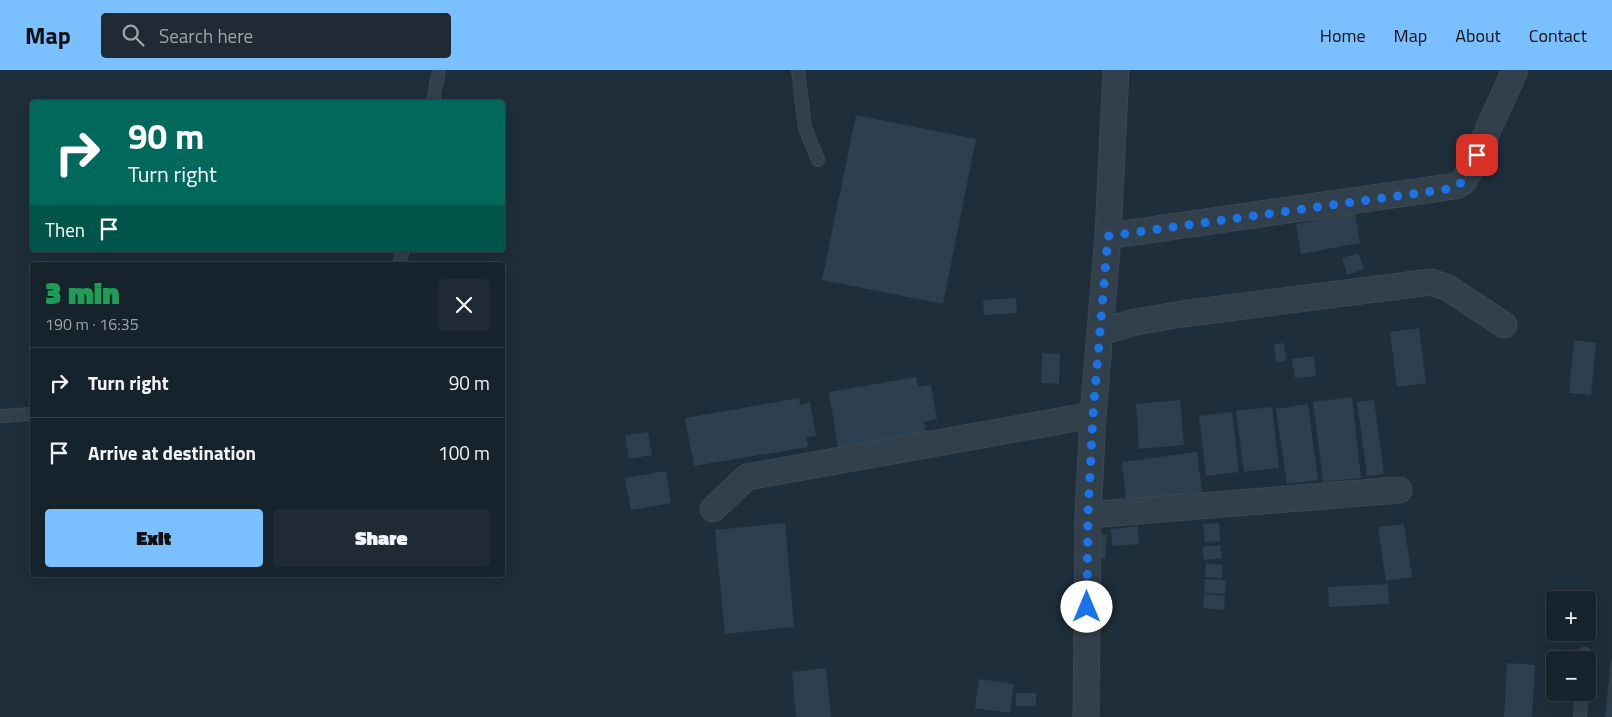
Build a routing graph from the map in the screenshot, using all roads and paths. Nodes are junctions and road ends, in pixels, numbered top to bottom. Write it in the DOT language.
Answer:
graph roads {
  1 [pos="439,70"];
  2 [pos="798,70"];
  3 [pos="1116,70"];
  4 [pos="1515,70"];
  5 [pos="433,100"];
  6 [pos="818,160"];
  7 [pos="1108,236"];
  8 [pos="1504,325"];
  9 [pos="1101,332"];
  10 [pos="30,414"];
  11 [pos="1093,415"];
  12 [pos="0,416"];
  13 [pos="1399,490"];
  14 [pos="713,509"];
  15 [pos="1088,515"];
  16 [pos="1581,701"];
  17 [pos="1086,717"];
  18 [pos="1580,717"];
  1 -- 5 [label="lane"];
  2 -- 6 [label="lane"];
  3 -- 7 [label="street"];
  4 -- 7 [label="street"];
  7 -- 9 [label="street"];
  8 -- 9 [label="street"];
  9 -- 11 [label="street"];
  10 -- 12 [label="lane"];
  11 -- 14 [label="street"];
  11 -- 15 [label="street"];
  13 -- 15 [label="street"];
  15 -- 17 [label="street"];
  16 -- 18 [label="lane"];
}
